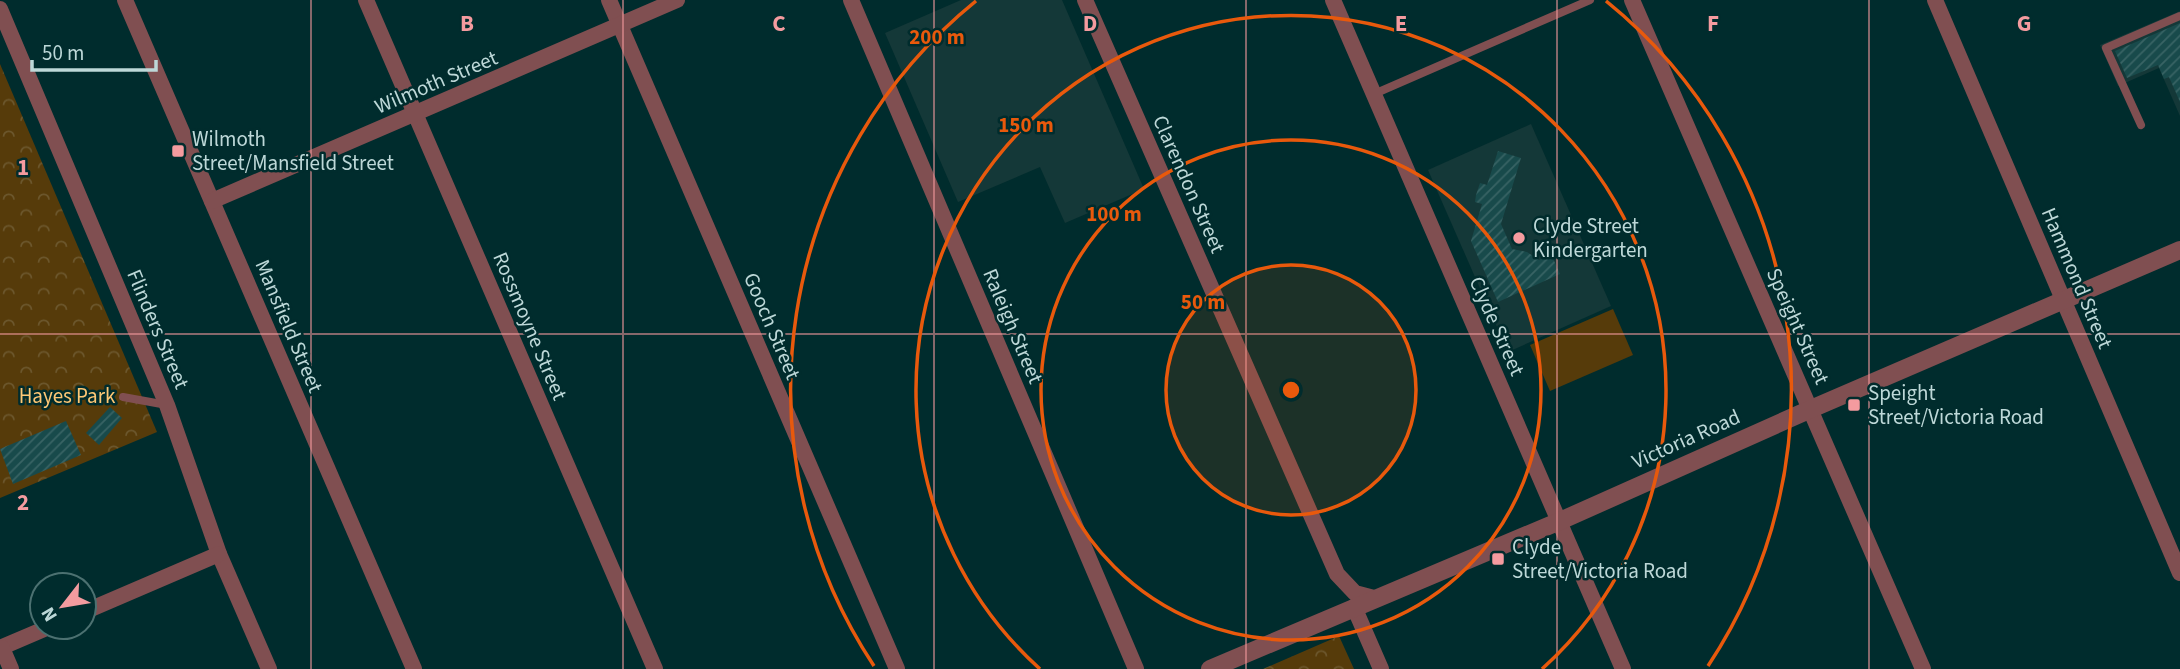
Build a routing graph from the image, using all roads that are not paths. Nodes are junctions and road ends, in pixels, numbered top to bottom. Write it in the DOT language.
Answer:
graph roads {
  1 [pos="125,0"];
  2 [pos="366,0"];
  3 [pos="609,0"];
  4 [pos="677,0"];
  5 [pos="851,0"];
  6 [pos="1085,0"];
  7 [pos="1333,0"];
  8 [pos="1590,0"];
  9 [pos="1632,0"];
  10 [pos="1935,0"];
  11 [pos="0,9"];
  12 [pos="2180,16"];
  13 [pos="620,25"];
  14 [pos="1374,94"];
  15 [pos="415,114"];
  16 [pos="2141,125"];
  17 [pos="212,201"];
  18 [pos="2180,250"];
  19 [pos="2064,300"];
  20 [pos="123,397"];
  21 [pos="167,405"];
  22 [pos="1811,409"];
  23 [pos="1560,521"];
  24 [pos="219,554"];
  25 [pos="2180,573"];
  26 [pos="1374,598"];
  27 [pos="98,606"];
  28 [pos="1354,607"];
  29 [pos="28,636"];
  30 [pos="1,648"];
  31 [pos="11,669"];
  32 [pos="269,669"];
  33 [pos="414,669"];
  34 [pos="655,669"];
  35 [pos="897,669"];
  36 [pos="1136,669"];
  37 [pos="1210,669"];
  38 [pos="1381,669"];
  39 [pos="1623,669"];
  40 [pos="1923,669"];
  1 -- 17 [label="street, Mansfield Street"];
  2 -- 15 [label="street, Rossmoyne Street"];
  3 -- 13 [label="street, Gooch Street"];
  4 -- 13 [label="street, Wilmoth Street"];
  5 -- 36 [label="street, Raleigh Street"];
  6 -- 26 [label="street, Clarendon Street"];
  7 -- 14 [label="street, Clyde Street"];
  8 -- 14 [label="lane"];
  9 -- 22 [label="street, Speight Street"];
  10 -- 19 [label="street, Hammond Street"];
  11 -- 21 [label="street, Flinders Street"];
  12 -- 16 [label="lane"];
  13 -- 15 [label="street, Wilmoth Street"];
  13 -- 35 [label="street, Gooch Street"];
  14 -- 23 [label="street, Clyde Street"];
  15 -- 17 [label="street, Wilmoth Street"];
  15 -- 34 [label="street, Rossmoyne Street"];
  17 -- 33 [label="street, Mansfield Street"];
  18 -- 19 [label="street, Victoria Road"];
  19 -- 22 [label="street, Victoria Road"];
  19 -- 25 [label="street, Hammond Street"];
  20 -- 21 [label="lane"];
  21 -- 24 [label="street, Flinders Street"];
  22 -- 23 [label="street, Victoria Road"];
  22 -- 40 [label="street, Speight Street"];
  23 -- 26 [label="street, Victoria Road"];
  23 -- 39 [label="street, Clyde Street"];
  24 -- 27 [label="street"];
  24 -- 32 [label="street, Flinders Street"];
  26 -- 28 [label="street, Victoria Road"];
  28 -- 37 [label="street, Victoria Road"];
  28 -- 38 [label="street"];
  29 -- 30 [label="street"];
  30 -- 31 [label="street"];
}
